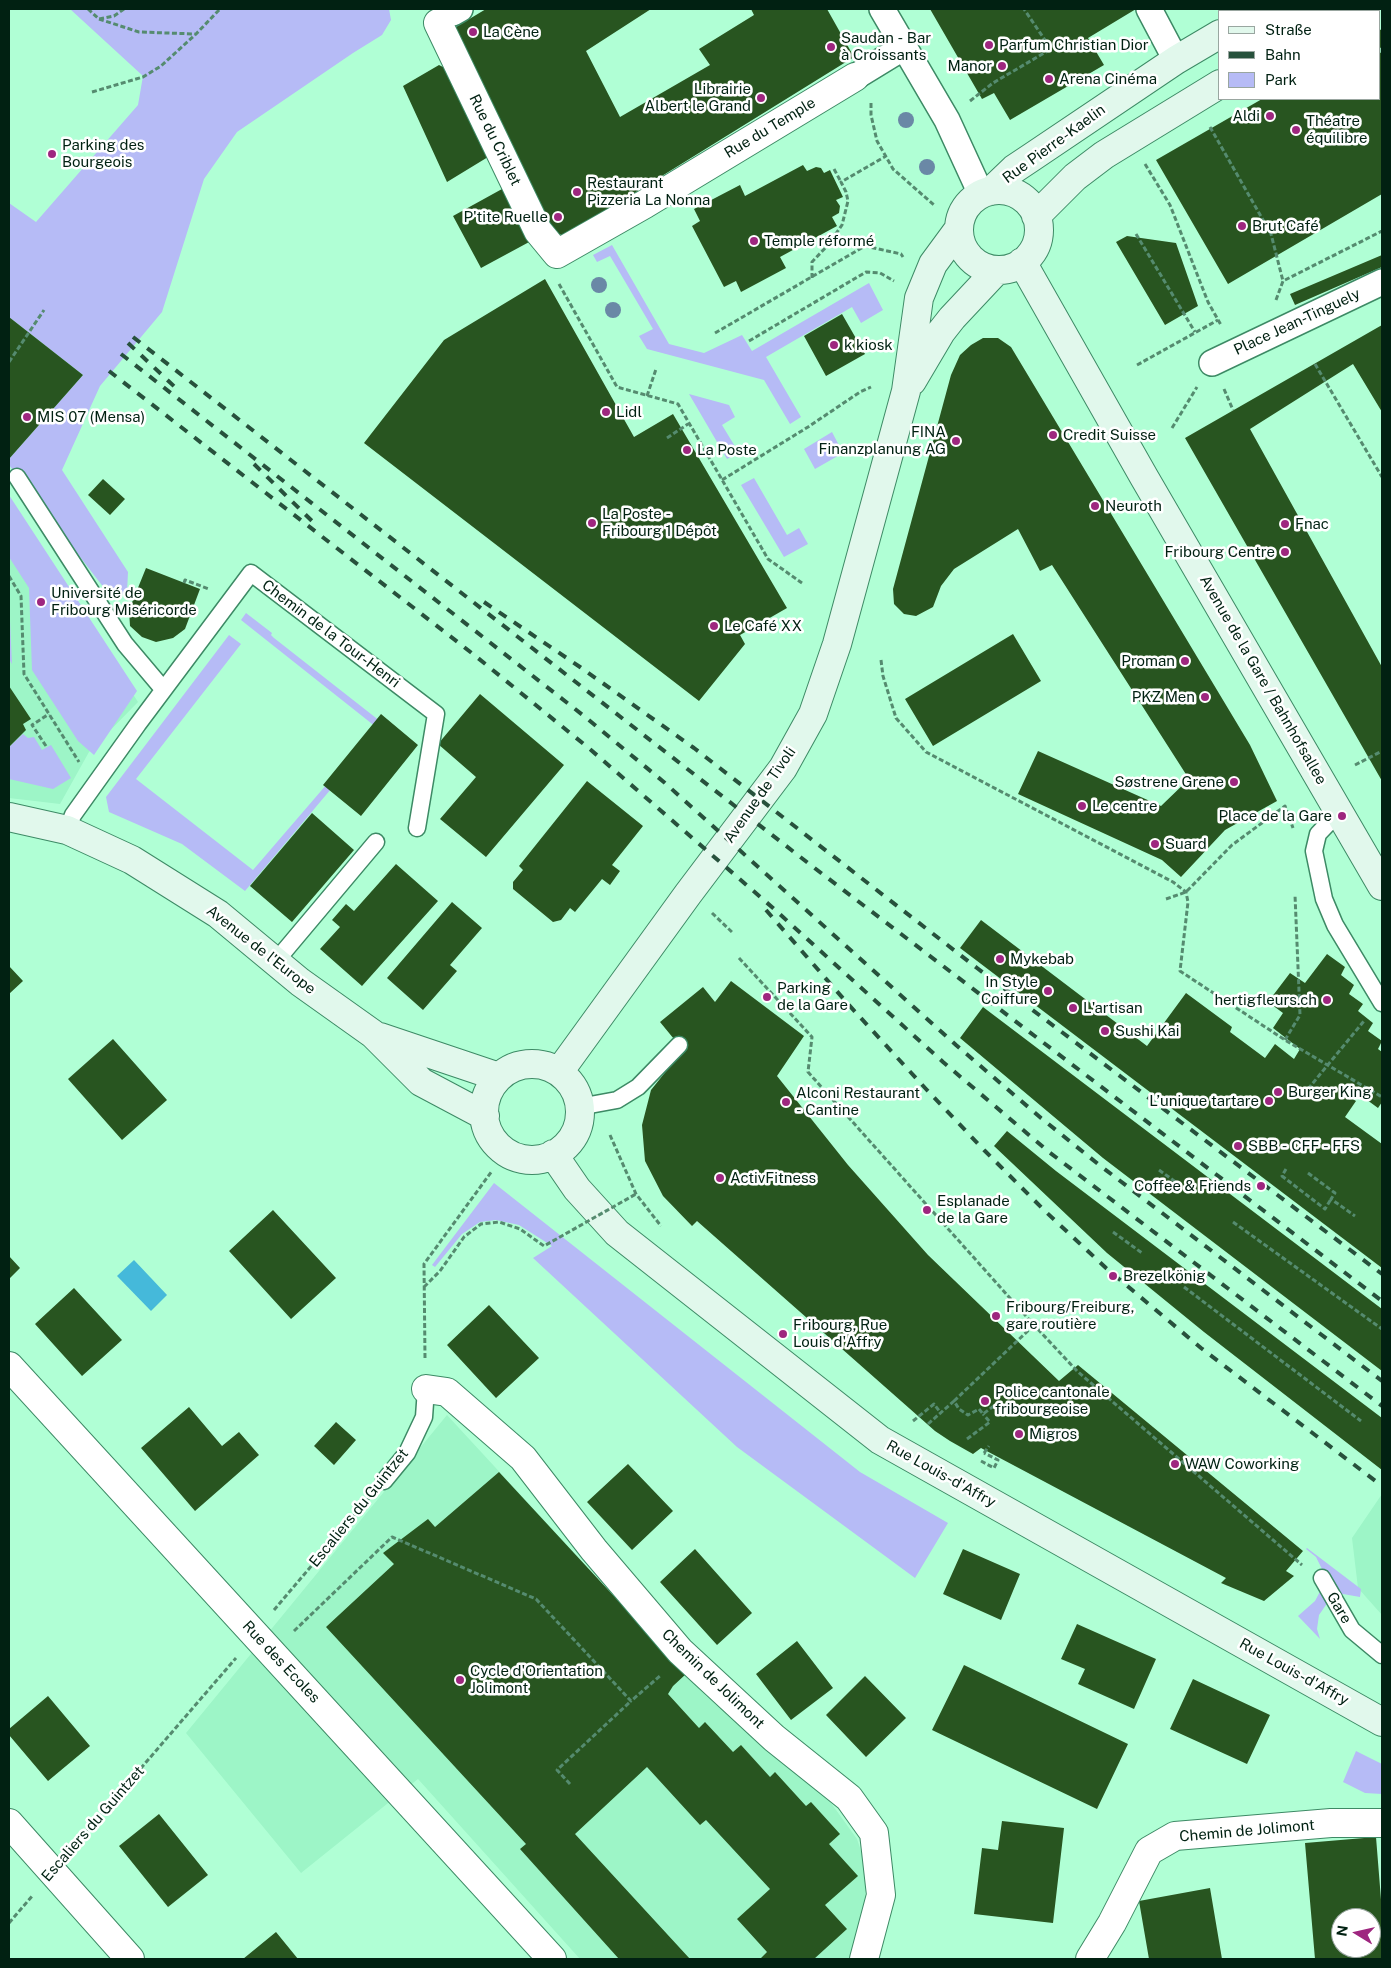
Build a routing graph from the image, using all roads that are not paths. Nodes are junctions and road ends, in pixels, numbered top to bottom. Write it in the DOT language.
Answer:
graph roads {
  1 [pos="882,9"];
  2 [pos="1149,9"];
  3 [pos="445,13"];
  4 [pos="1218,35"];
  5 [pos="904,47"];
  6 [pos="1176,60"];
  7 [pos="855,76"];
  8 [pos="1218,85"];
  9 [pos="986,192"];
  10 [pos="1036,216"];
  11 [pos="958,230"];
  12 [pos="1022,262"];
  13 [pos="556,265"];
  14 [pos="997,270"];
  15 [pos="1382,282"];
  16 [pos="1212,363"];
  17 [pos="906,391"];
  18 [pos="17,478"];
  19 [pos="163,689"];
  20 [pos="1339,812"];
  21 [pos="9,817"];
  22 [pos="417,828"];
  23 [pos="67,830"];
  24 [pos="376,842"];
  25 [pos="1382,886"];
  26 [pos="276,961"];
  27 [pos="1382,1003"];
  28 [pos="373,1034"];
  29 [pos="679,1045"];
  30 [pos="559,1072"];
  31 [pos="499,1077"];
  32 [pos="579,1107"];
  33 [pos="485,1116"];
  34 [pos="553,1154"];
  35 [pos="9,1366"];
  36 [pos="426,1389"];
  37 [pos="384,1481"];
  38 [pos="1322,1578"];
  39 [pos="1382,1655"];
  40 [pos="1382,1722"];
  41 [pos="9,1823"];
  42 [pos="1382,1823"];
  43 [pos="130,1959"];
  44 [pos="552,1959"];
  45 [pos="864,1959"];
  46 [pos="1090,1959"];
  1 -- 5 [label="street"];
  2 -- 6 [label="street"];
  3 -- 13 [label="street, Rue du Criblet"];
  4 -- 6 [label="main road, Rue Pierre-Kaelin"];
  5 -- 7 [label="street, Rue du Temple"];
  5 -- 9 [label="street"];
  6 -- 9 [label="main road, Rue Pierre-Kaelin"];
  7 -- 13 [label="street, Rue du Temple"];
  8 -- 10 [label="main road"];
  9 -- 10 [label="main road"];
  9 -- 11 [label="main road"];
  10 -- 12 [label="main road"];
  11 -- 14 [label="main road"];
  11 -- 17 [label="main road, Avenue de Tivoli"];
  12 -- 14 [label="main road"];
  12 -- 20 [label="main road, Avenue de la Gare / Bahnhofsallee"];
  14 -- 17 [label="main road, Avenue de Tivoli"];
  15 -- 16 [label="street, Place Jean-Tinguely"];
  17 -- 30 [label="main road, Avenue de Tivoli"];
  18 -- 19 [label="lane"];
  19 -- 22 [label="lane, Chemin de la Tour-Henri"];
  19 -- 23 [label="lane, Chemin de la Tour-Henri"];
  20 -- 25 [label="main road, Avenue de la Gare / Bahnhofsallee"];
  20 -- 27 [label="lane"];
  21 -- 23 [label="main road, Avenue de l'Europe"];
  23 -- 26 [label="main road, Avenue de l'Europe"];
  24 -- 26 [label="lane"];
  26 -- 28 [label="main road, Avenue de l'Europe"];
  28 -- 31 [label="main road, Avenue de l'Europe"];
  28 -- 33 [label="main road, Avenue de l'Europe"];
  29 -- 32 [label="lane"];
  30 -- 31 [label="main road"];
  30 -- 32 [label="main road"];
  31 -- 33 [label="main road"];
  32 -- 34 [label="main road"];
  33 -- 34 [label="main road"];
  34 -- 40 [label="main road, Rue Louis-d'Affry"];
  35 -- 44 [label="street, Rue des Ecoles"];
  36 -- 37 [label="lane, Escaliers du Guintzet"];
  36 -- 45 [label="street, Chemin de Jolimont"];
  38 -- 39 [label="lane, Gare"];
  41 -- 43 [label="street"];
  42 -- 46 [label="street, Chemin de Jolimont"];
}
